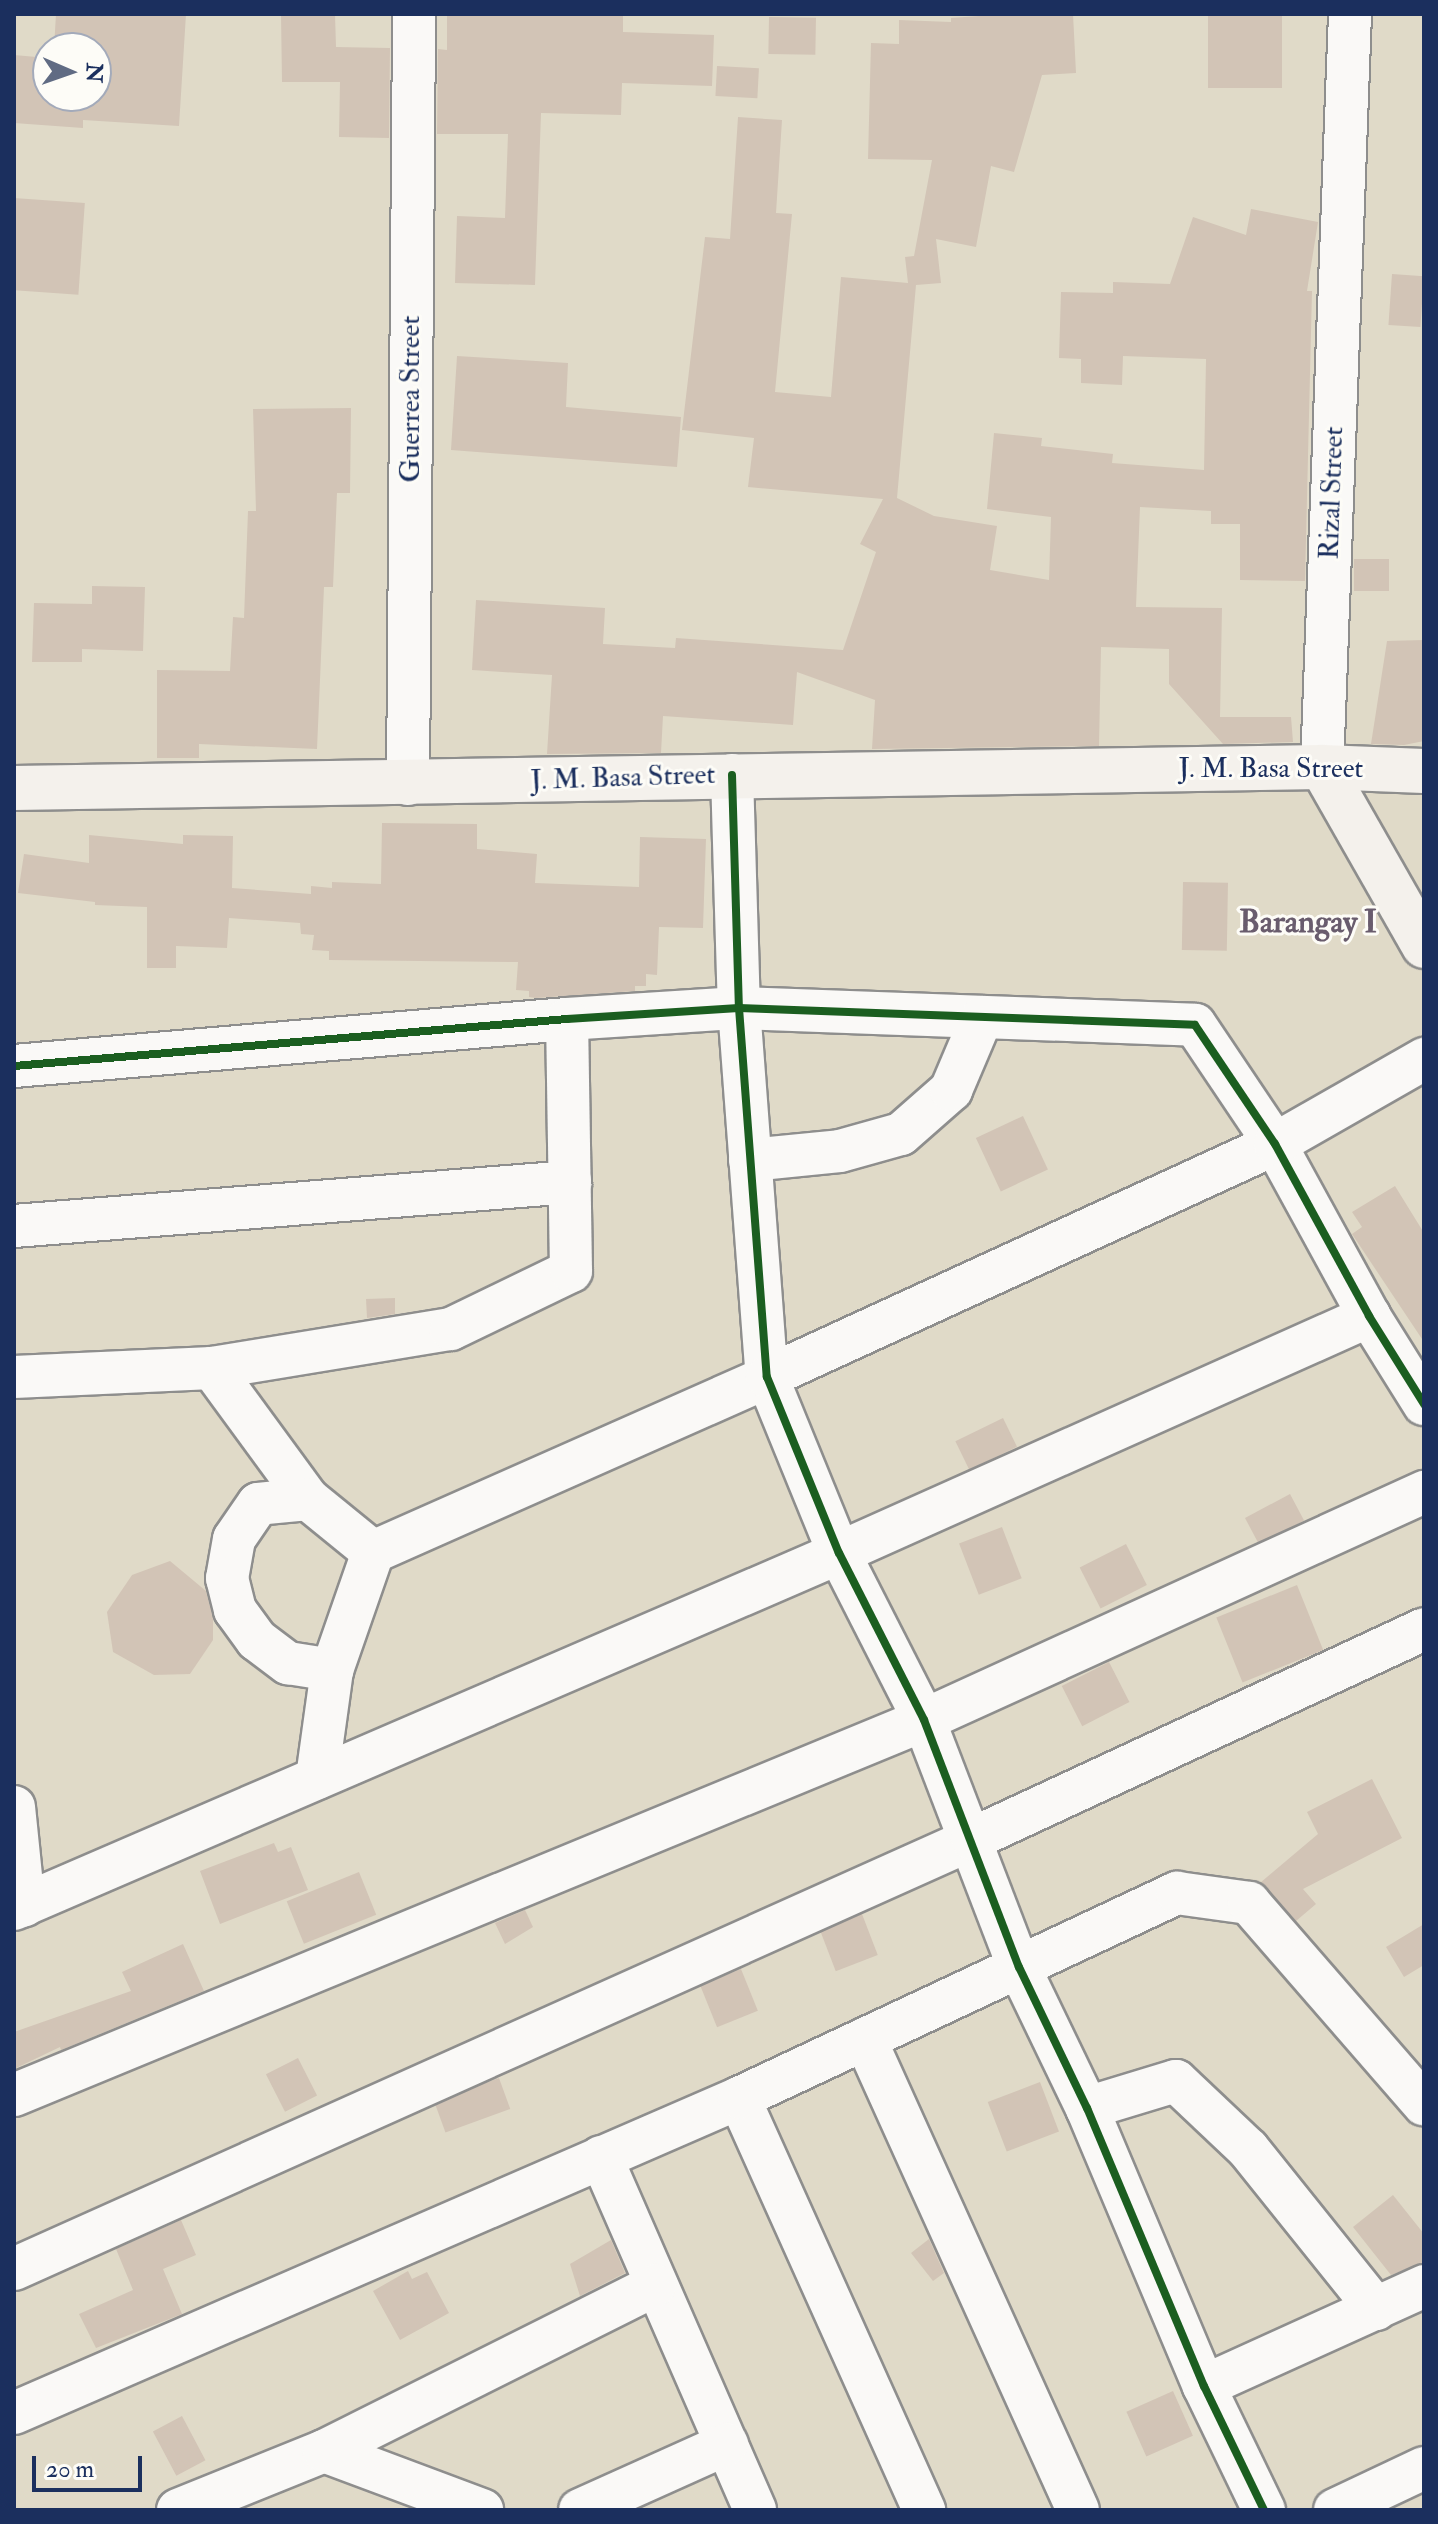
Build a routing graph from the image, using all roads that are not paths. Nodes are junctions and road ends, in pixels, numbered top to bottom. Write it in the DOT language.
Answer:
graph roads {
  1 [pos="414,14"];
  2 [pos="1350,14"];
  3 [pos="1322,767"];
  4 [pos="1424,771"];
  5 [pos="732,775"];
  6 [pos="408,784"];
  7 [pos="14,788"];
  8 [pos="1424,946"];
  9 [pos="739,1008"];
  10 [pos="982,1017"];
  11 [pos="567,1019"];
  12 [pos="1424,1059"];
  13 [pos="14,1066"];
  14 [pos="1275,1144"];
  15 [pos="750,1160"];
  16 [pos="570,1182"];
  17 [pos="14,1226"];
  18 [pos="1369,1316"];
  19 [pos="212,1368"];
  20 [pos="14,1377"];
  21 [pos="767,1377"];
  22 [pos="1424,1404"];
  23 [pos="1424,1492"];
  24 [pos="308,1499"];
  25 [pos="373,1552"];
  26 [pos="839,1553"];
  27 [pos="1424,1629"];
  28 [pos="332,1670"];
  29 [pos="924,1720"];
  30 [pos="317,1778"];
  31 [pos="14,1807"];
  32 [pos="972,1839"];
  33 [pos="19,1907"];
  34 [pos="1019,1967"];
  35 [pos="865,2039"];
  36 [pos="14,2095"];
  37 [pos="739,2098"];
  38 [pos="1424,2104"];
  39 [pos="1087,2108"];
  40 [pos="601,2157"];
  41 [pos="14,2269"];
  42 [pos="655,2285"];
  43 [pos="1424,2286"];
  44 [pos="1376,2309"];
  45 [pos="1204,2386"];
  46 [pos="14,2413"];
  47 [pos="727,2444"];
  48 [pos="324,2451"];
  49 [pos="1424,2468"];
  50 [pos="178,2510"];
  51 [pos="482,2510"];
  52 [pos="580,2510"];
  53 [pos="755,2510"];
  54 [pos="924,2510"];
  55 [pos="1078,2510"];
  56 [pos="1264,2510"];
  57 [pos="1335,2510"];
  1 -- 6 [label="street, Guerrea Street"];
  2 -- 3 [label="street, Rizal Street"];
  3 -- 4 [label="street, J. M. Basa Street"];
  3 -- 5 [label="street, J. M. Basa Street"];
  3 -- 8 [label="street"];
  5 -- 6 [label="street, J. M. Basa Street"];
  5 -- 9 [label="street"];
  6 -- 7 [label="street, J. M. Basa Street"];
  9 -- 10 [label="street"];
  9 -- 11 [label="street"];
  9 -- 15 [label="street"];
  10 -- 14 [label="street"];
  10 -- 15 [label="street"];
  11 -- 13 [label="street"];
  11 -- 16 [label="street"];
  12 -- 14 [label="street"];
  14 -- 18 [label="street"];
  14 -- 21 [label="street"];
  15 -- 21 [label="street"];
  16 -- 17 [label="street"];
  16 -- 19 [label="street"];
  18 -- 22 [label="street"];
  18 -- 26 [label="street"];
  19 -- 20 [label="street"];
  19 -- 24 [label="street"];
  21 -- 25 [label="street"];
  21 -- 26 [label="street"];
  23 -- 29 [label="street"];
  24 -- 25 [label="street"];
  24 -- 28 [label="street"];
  25 -- 28 [label="street"];
  26 -- 29 [label="street"];
  26 -- 30 [label="street"];
  27 -- 32 [label="street"];
  28 -- 30 [label="street"];
  29 -- 32 [label="street"];
  29 -- 36 [label="street"];
  30 -- 33 [label="street"];
  31 -- 33 [label="street"];
  32 -- 34 [label="street"];
  32 -- 41 [label="street"];
  34 -- 35 [label="street"];
  34 -- 38 [label="street"];
  34 -- 39 [label="street"];
  35 -- 37 [label="street"];
  35 -- 55 [label="street"];
  37 -- 40 [label="street"];
  37 -- 54 [label="street"];
  39 -- 44 [label="street"];
  39 -- 45 [label="street"];
  40 -- 42 [label="street"];
  40 -- 46 [label="street"];
  42 -- 47 [label="street"];
  42 -- 48 [label="street"];
  43 -- 44 [label="street"];
  44 -- 45 [label="street"];
  45 -- 56 [label="street"];
  47 -- 52 [label="street"];
  47 -- 53 [label="street"];
  48 -- 50 [label="street"];
  48 -- 51 [label="street"];
  49 -- 57 [label="street"];
}
